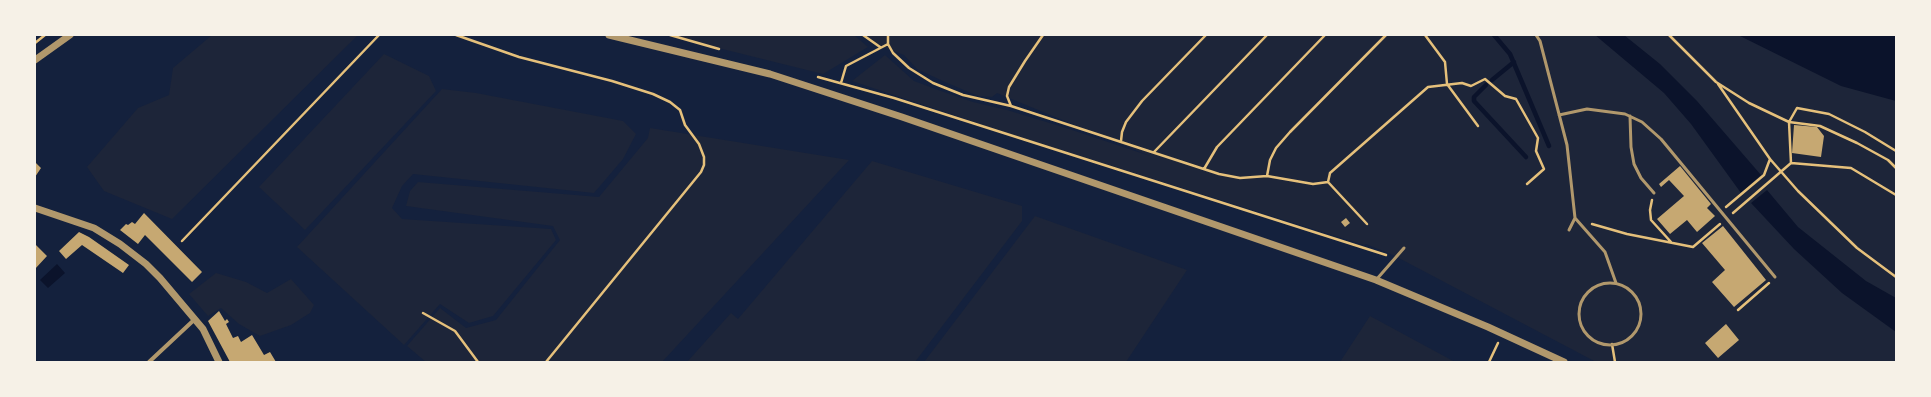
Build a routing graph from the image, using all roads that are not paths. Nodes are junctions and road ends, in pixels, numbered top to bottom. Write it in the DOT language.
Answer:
graph roads {
  1 [pos="70,35"];
  2 [pos="609,35"];
  3 [pos="1536,35"];
  4 [pos="35,60"];
  5 [pos="1559,115"];
  6 [pos="1630,116"];
  7 [pos="1654,193"];
  8 [pos="35,208"];
  9 [pos="1574,218"];
  10 [pos="1569,230"];
  11 [pos="1404,248"];
  12 [pos="1775,278"];
  13 [pos="1376,280"];
  14 [pos="1616,283"];
  15 [pos="195,320"];
  16 [pos="150,362"];
  17 [pos="219,362"];
  18 [pos="1564,362"];
  1 -- 4 [label="street"];
  2 -- 13 [label="street"];
  3 -- 5 [label="lane"];
  5 -- 6 [label="lane"];
  5 -- 9 [label="lane"];
  6 -- 7 [label="lane"];
  6 -- 12 [label="lane"];
  8 -- 15 [label="street"];
  9 -- 10 [label="lane"];
  9 -- 14 [label="lane"];
  11 -- 13 [label="lane"];
  13 -- 18 [label="street"];
  14 -- 14 [label="lane"];
  15 -- 16 [label="street"];
  15 -- 17 [label="street"];
}
